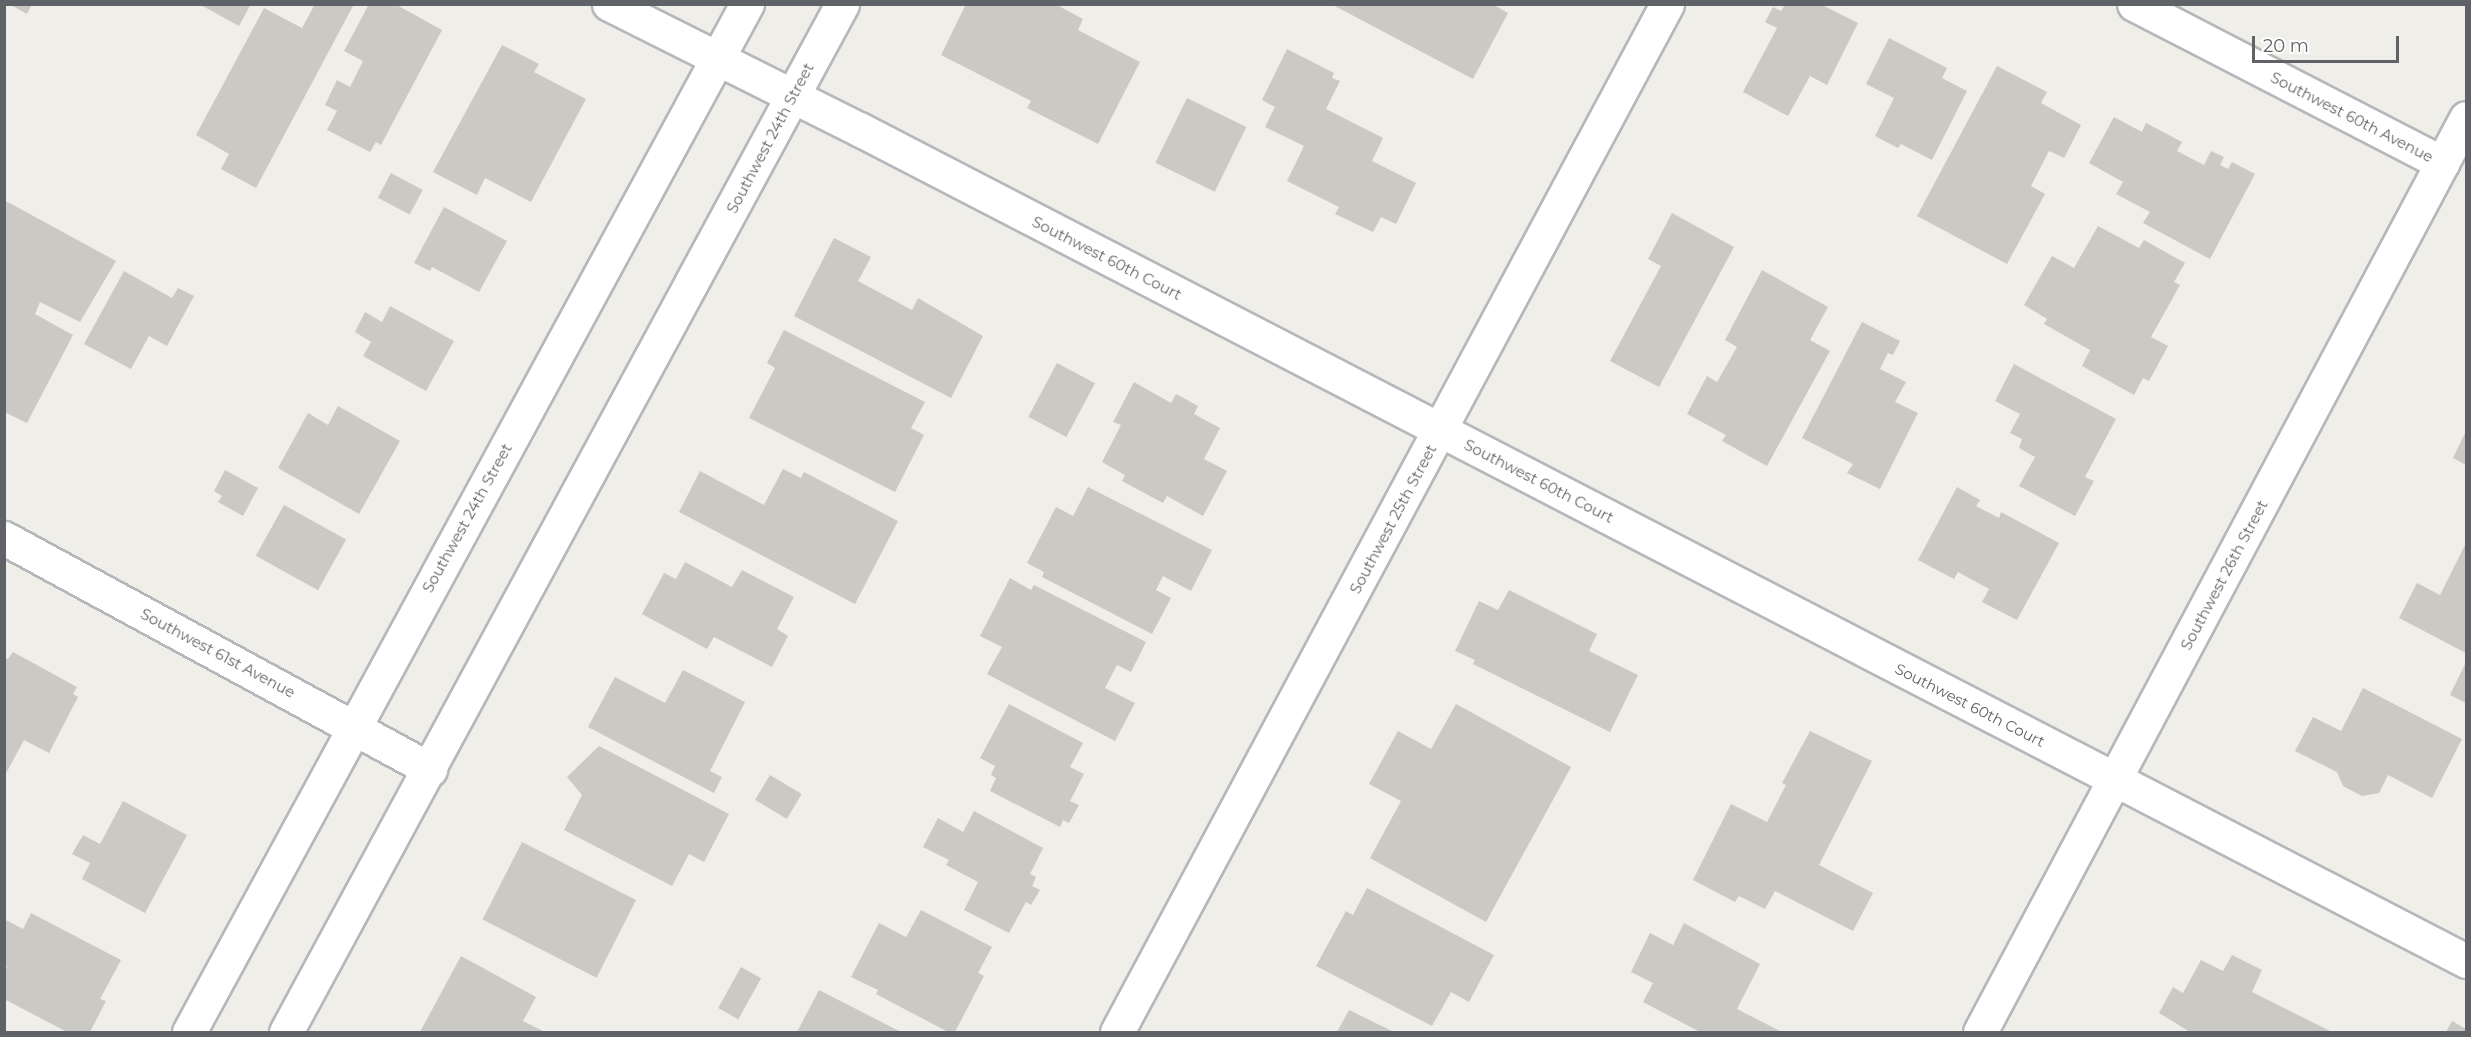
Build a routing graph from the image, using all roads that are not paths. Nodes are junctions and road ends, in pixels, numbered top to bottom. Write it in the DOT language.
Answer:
graph roads {
  1 [pos="609,4"];
  2 [pos="747,4"];
  3 [pos="842,4"];
  4 [pos="1666,4"];
  5 [pos="2134,4"];
  6 [pos="717,60"];
  7 [pos="792,97"];
  8 [pos="2466,118"];
  9 [pos="2442,163"];
  10 [pos="1440,430"];
  11 [pos="4,538"];
  12 [pos="353,726"];
  13 [pos="430,769"];
  14 [pos="2115,779"];
  15 [pos="2466,961"];
  16 [pos="189,1032"];
  17 [pos="286,1032"];
  18 [pos="1117,1032"];
  19 [pos="1980,1032"];
  1 -- 6 [label="street, Southwest 60th Court"];
  2 -- 6 [label="street, Southwest 24th Street"];
  3 -- 7 [label="street, Southwest 24th Street"];
  4 -- 10 [label="street, Southwest 25th Street"];
  5 -- 9 [label="street, Southwest 60th Avenue"];
  6 -- 7 [label="street, Southwest 60th Court"];
  6 -- 12 [label="street, Southwest 24th Street"];
  7 -- 10 [label="street, Southwest 60th Court"];
  7 -- 13 [label="street, Southwest 24th Street"];
  8 -- 9 [label="street, Southwest 26th Street"];
  9 -- 14 [label="street, Southwest 26th Street"];
  10 -- 14 [label="street, Southwest 60th Court"];
  10 -- 18 [label="street, Southwest 25th Street"];
  11 -- 12 [label="street, Southwest 61st Avenue"];
  12 -- 13 [label="street, Southwest 61st Avenue"];
  12 -- 16 [label="street, Southwest 24th Street"];
  13 -- 17 [label="street, Southwest 24th Street"];
  14 -- 15 [label="street, Southwest 60th Court"];
  14 -- 19 [label="street, Southwest 26th Street"];
}
